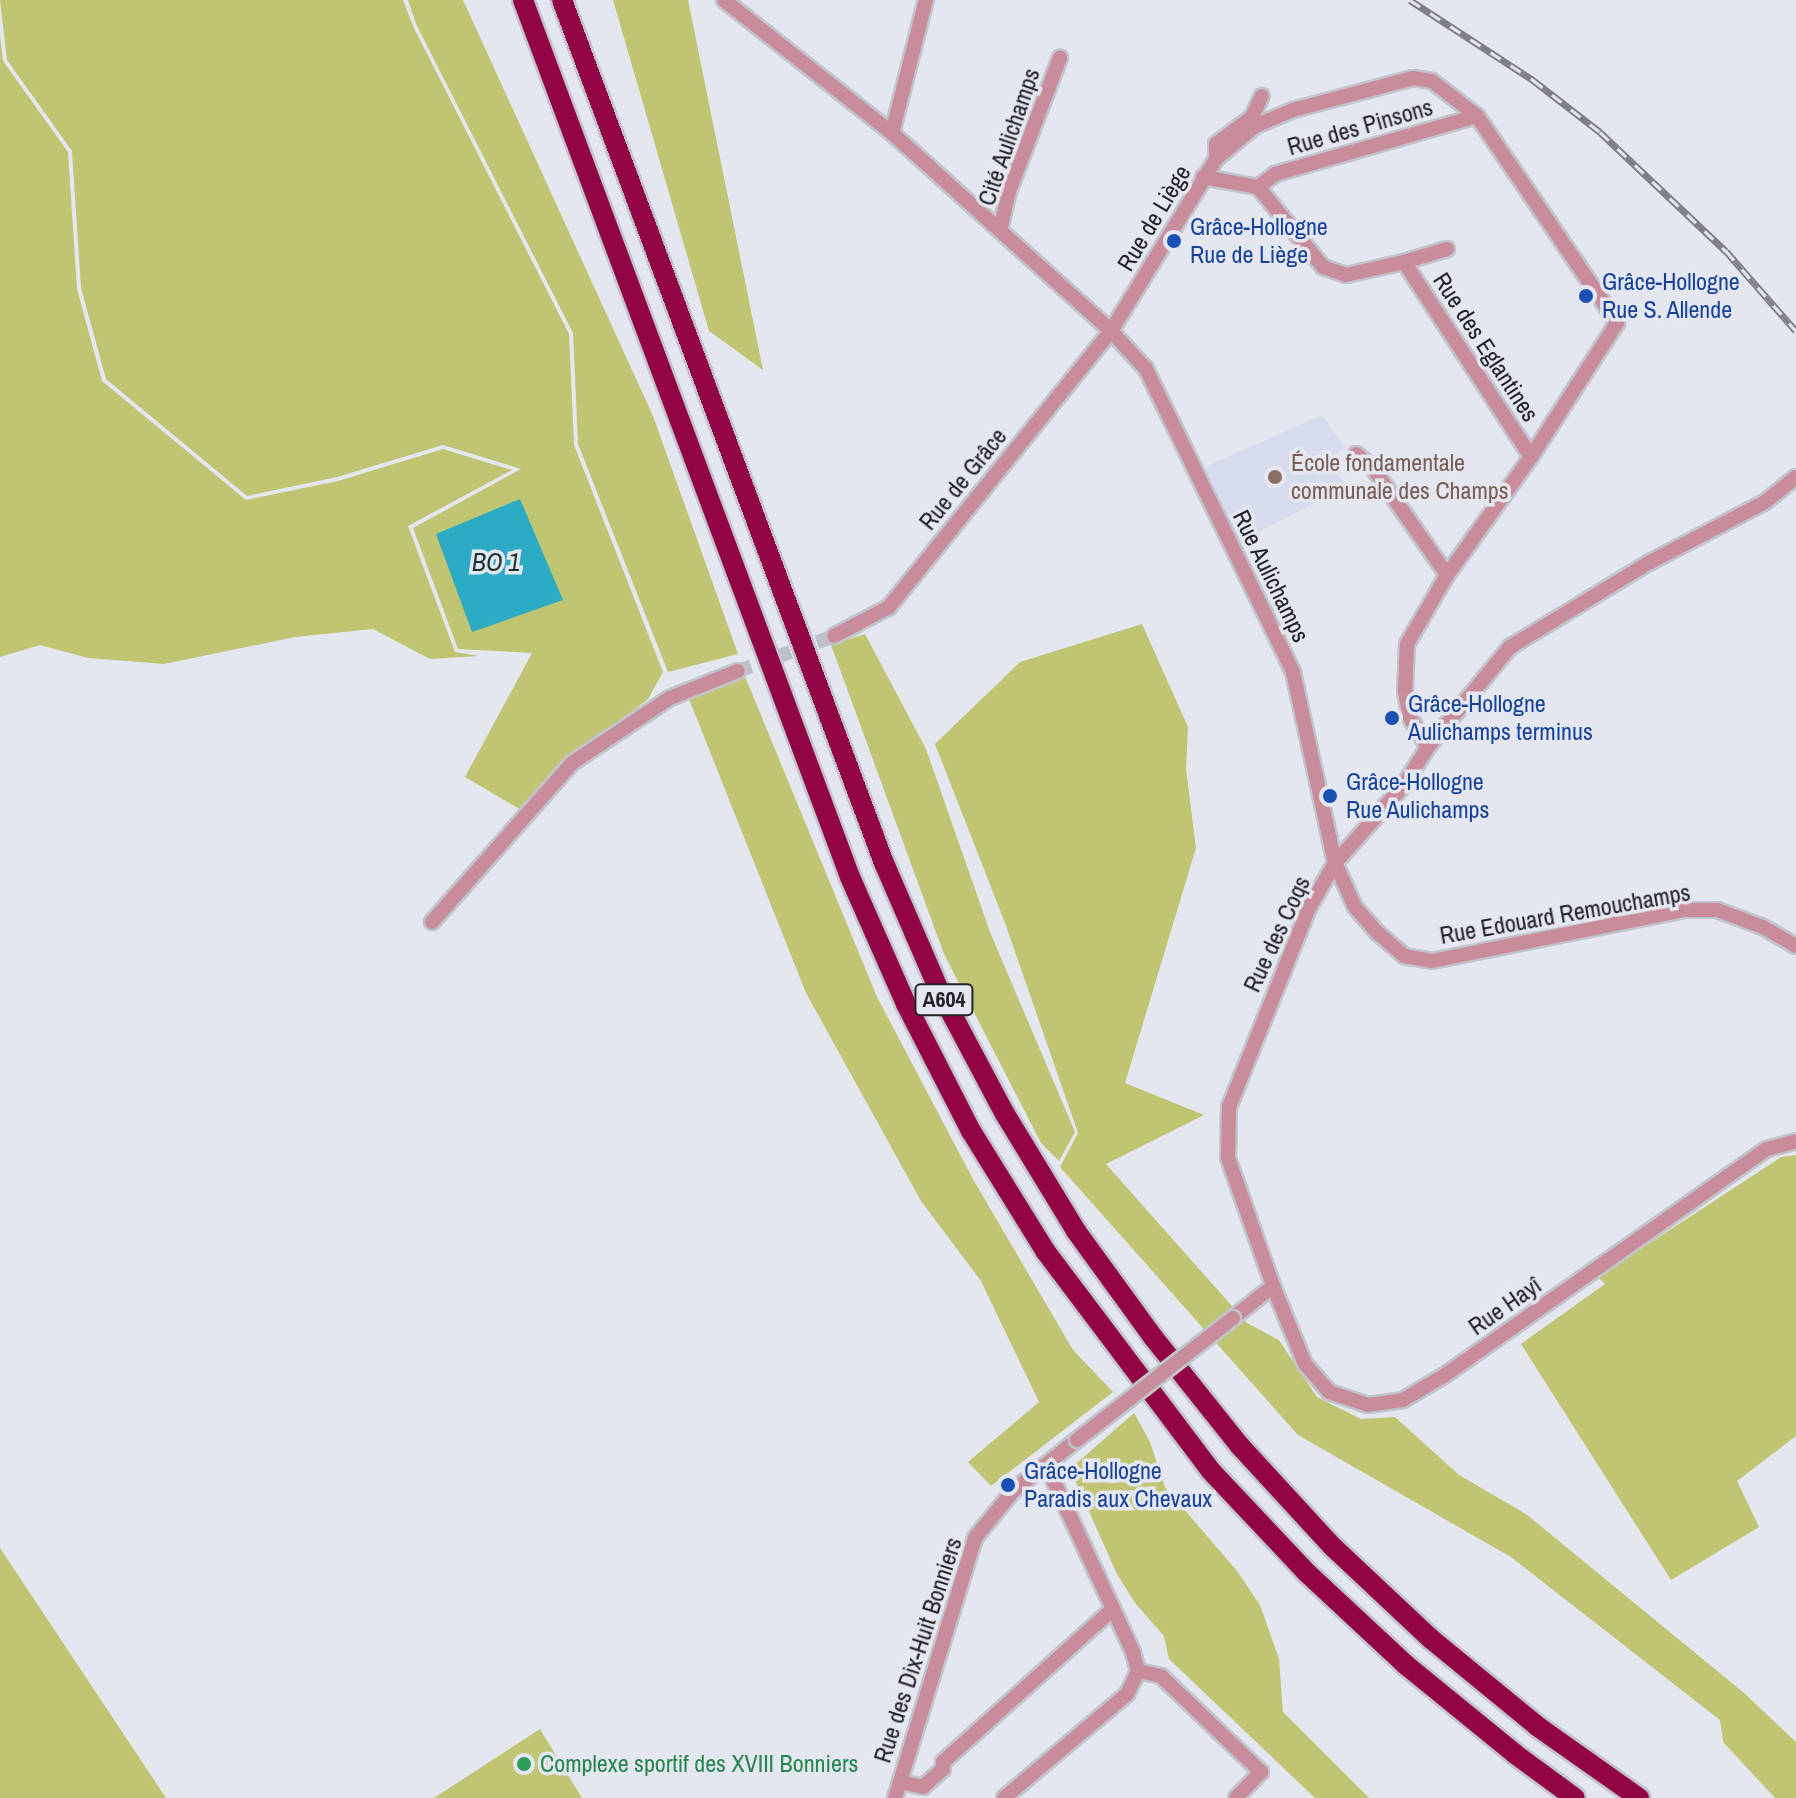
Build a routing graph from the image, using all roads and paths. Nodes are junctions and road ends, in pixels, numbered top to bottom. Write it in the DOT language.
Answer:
graph roads {
  1 [pos="523,0"];
  2 [pos="562,0"];
  3 [pos="724,0"];
  4 [pos="926,0"];
  5 [pos="1060,58"];
  6 [pos="1262,96"];
  7 [pos="1477,116"];
  8 [pos="892,133"];
  9 [pos="1216,159"];
  10 [pos="1203,177"];
  11 [pos="1258,187"];
  12 [pos="1000,230"];
  13 [pos="1447,249"];
  14 [pos="1404,262"];
  15 [pos="1111,331"];
  16 [pos="1356,454"];
  17 [pos="1531,457"];
  18 [pos="1796,477"];
  19 [pos="1447,575"];
  20 [pos="834,636"];
  21 [pos="738,671"];
  22 [pos="1428,747"];
  23 [pos="1335,863"];
  24 [pos="432,922"];
  25 [pos="1796,946"];
  26 [pos="1796,1141"];
  27 [pos="1273,1286"];
  28 [pos="1046,1465"];
  29 [pos="1113,1609"];
  30 [pos="1138,1671"];
  31 [pos="900,1782"];
  32 [pos="895,1798"];
  33 [pos="1004,1798"];
  34 [pos="1236,1798"];
  35 [pos="1575,1798"];
  36 [pos="1639,1798"];
  1 -- 35 [label="highway, A604"];
  2 -- 36 [label="highway, A604"];
  3 -- 8 [label="street, Cité Aulichamps"];
  4 -- 8 [label="street"];
  5 -- 12 [label="street, Cité Aulichamps"];
  6 -- 9 [label="street, Rue de Liège"];
  7 -- 9 [label="street"];
  7 -- 11 [label="street, Rue des Pinsons"];
  7 -- 17 [label="street"];
  8 -- 12 [label="street, Cité Aulichamps"];
  9 -- 10 [label="street, Rue de Liège"];
  10 -- 11 [label="street"];
  10 -- 15 [label="street, Rue de Liège"];
  11 -- 14 [label="street, Rue des Eglantines"];
  12 -- 15 [label="street, Cité Aulichamps"];
  13 -- 14 [label="street, Rue des Eglantines"];
  14 -- 17 [label="street, Rue des Eglantines"];
  15 -- 20 [label="street, Rue de Grâce"];
  15 -- 23 [label="street, Rue Aulichamps"];
  16 -- 19 [label="street"];
  17 -- 19 [label="street"];
  18 -- 22 [label="street, Rue des Coqs"];
  19 -- 22 [label="street"];
  21 -- 24 [label="street"];
  22 -- 23 [label="street, Rue des Coqs"];
  23 -- 25 [label="street, Rue Edouard Remouchamps"];
  23 -- 27 [label="street, Rue des Coqs"];
  26 -- 27 [label="street, Rue Hayî"];
  27 -- 28 [label="street, Rue des Dix-Huit Bonniers, bridge"];
  28 -- 29 [label="street"];
  28 -- 31 [label="street, Rue des Dix-Huit Bonniers"];
  29 -- 30 [label="street"];
  29 -- 31 [label="street, Rue des Dix-Huit Bonniers"];
  30 -- 33 [label="street"];
  30 -- 34 [label="street"];
  31 -- 32 [label="street, Rue des Dix-Huit Bonniers"];
}
